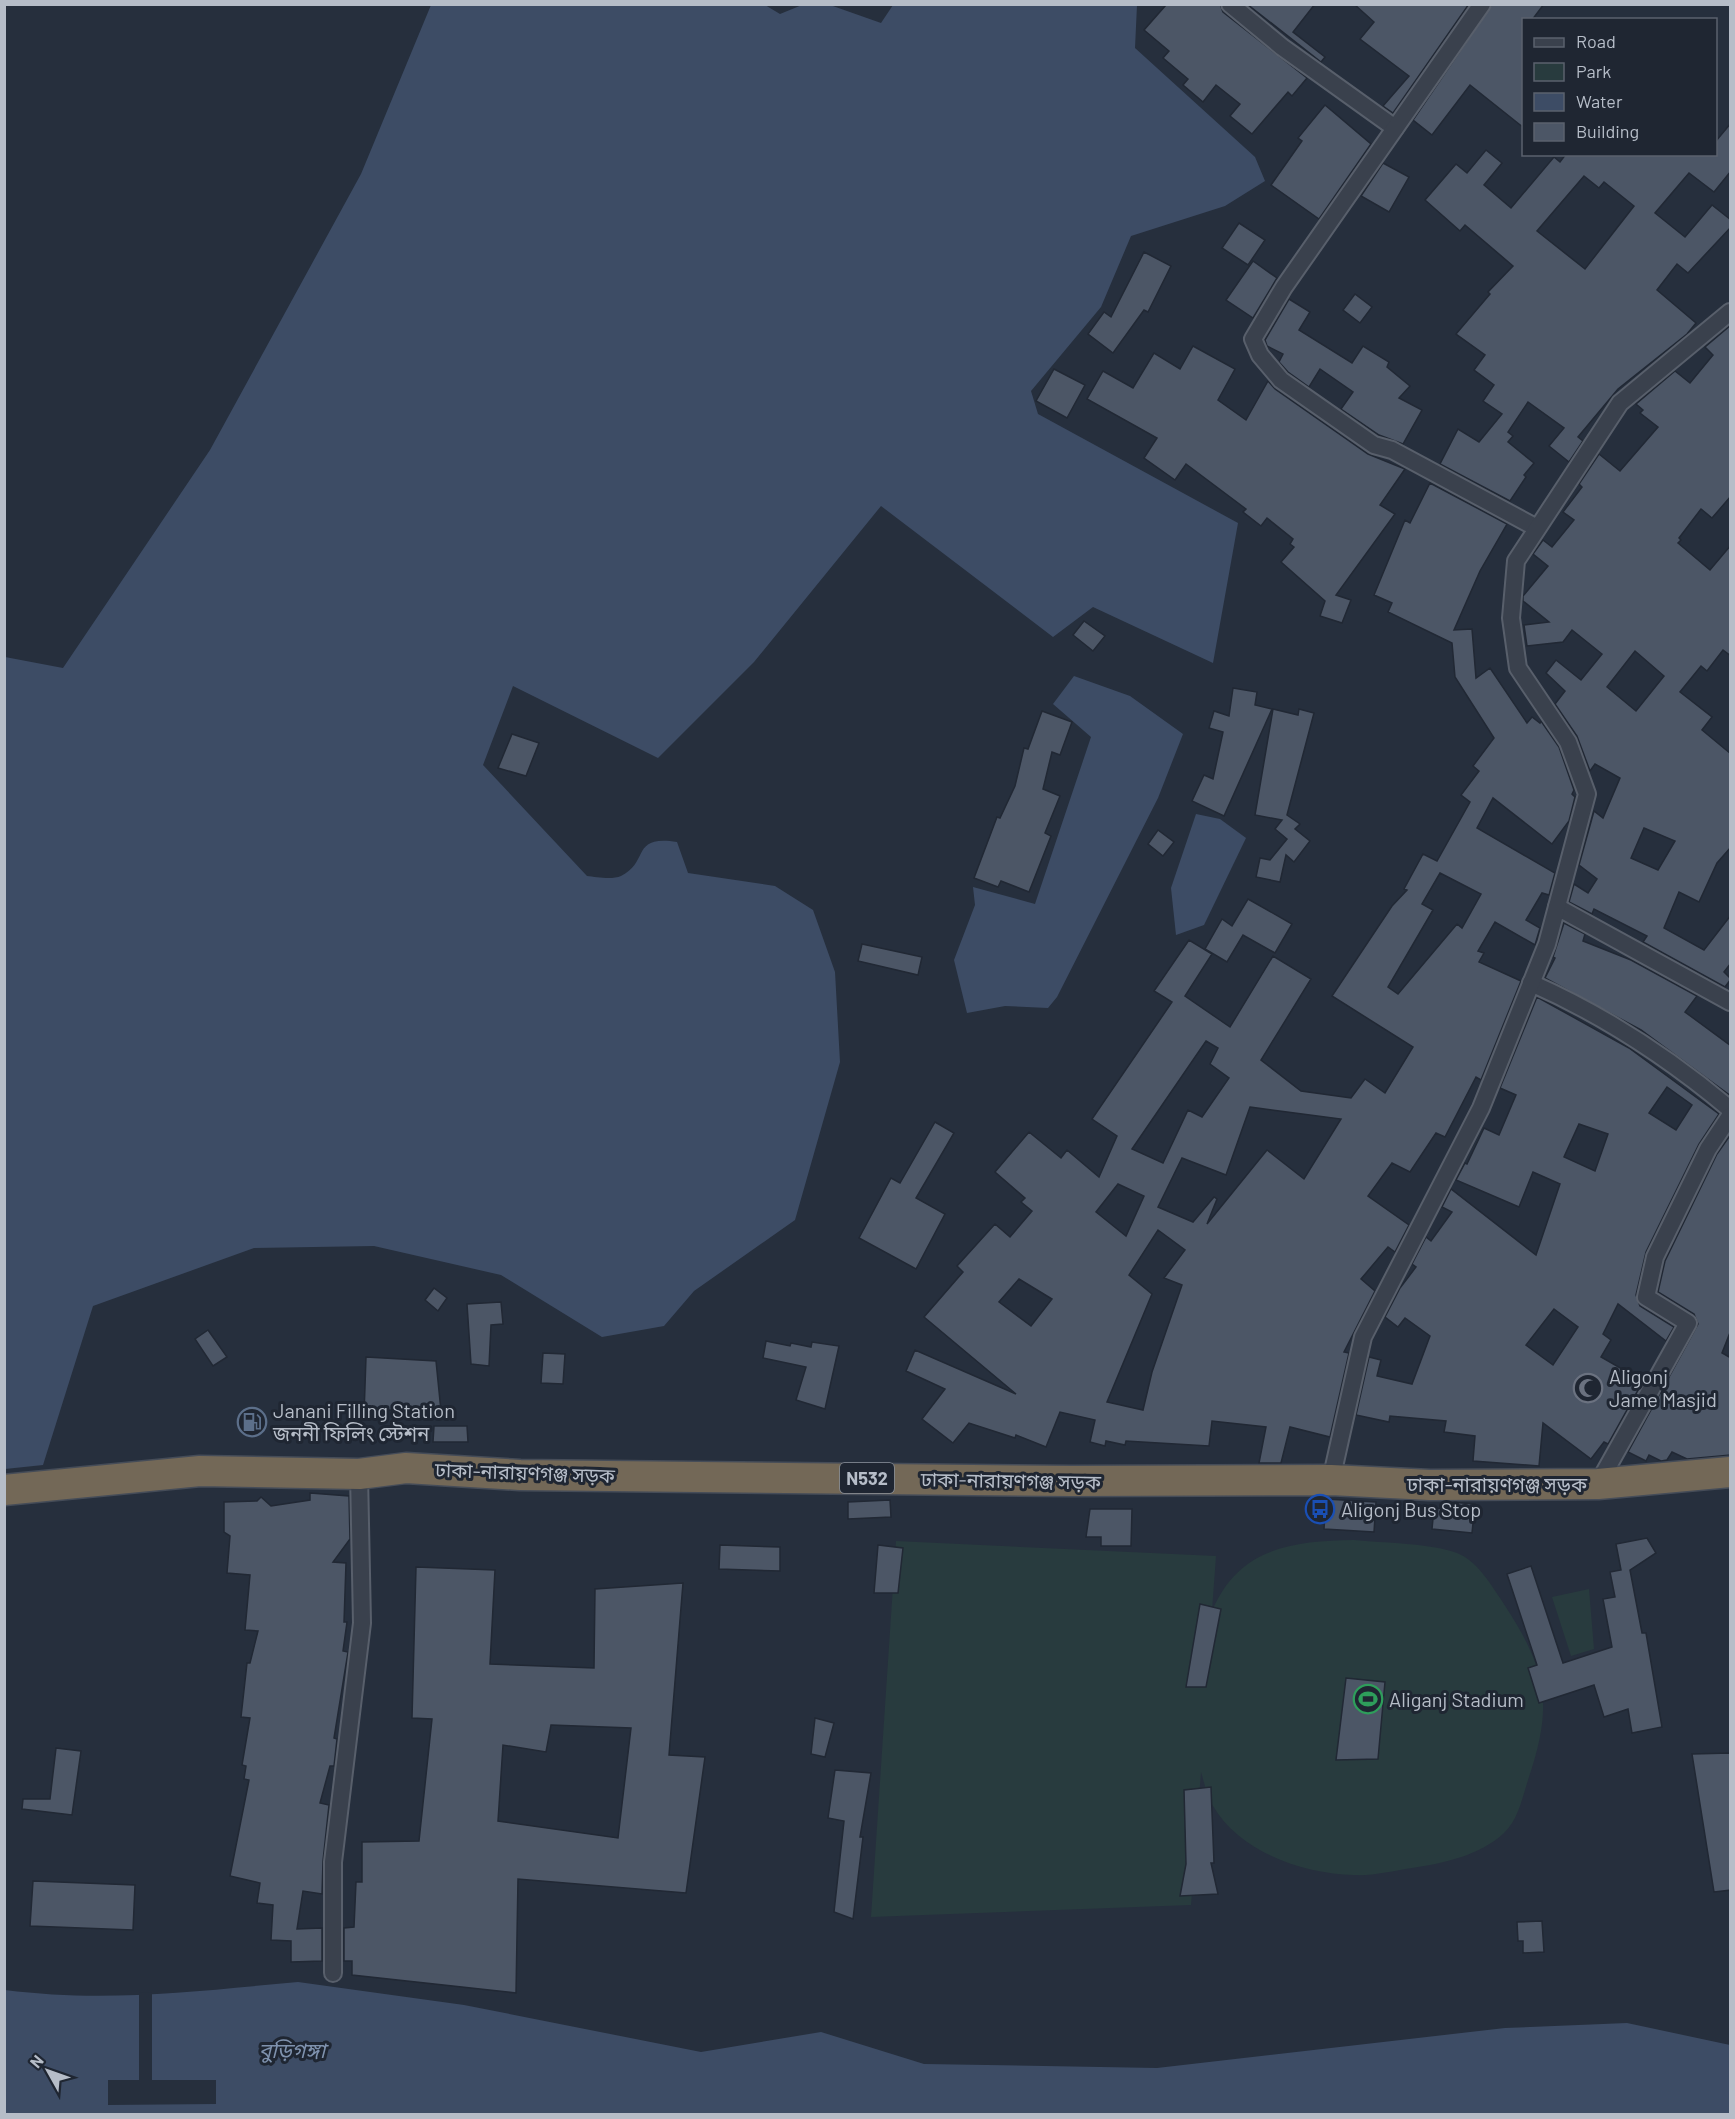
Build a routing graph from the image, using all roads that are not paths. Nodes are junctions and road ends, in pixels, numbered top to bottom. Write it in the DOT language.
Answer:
graph roads {
  1 [pos="1230,4"];
  2 [pos="1482,4"];
  3 [pos="1395,128"];
  4 [pos="1730,314"];
  5 [pos="1537,528"];
  6 [pos="1557,907"];
  7 [pos="1531,983"];
  8 [pos="1731,1002"];
  9 [pos="1731,1108"];
  10 [pos="1731,1116"];
  11 [pos="1731,1472"];
  12 [pos="359,1474"];
  13 [pos="1331,1480"];
  14 [pos="1598,1484"];
  15 [pos="4,1490"];
  16 [pos="333,1973"];
  1 -- 3 [label="street"];
  2 -- 3 [label="street"];
  3 -- 5 [label="street"];
  4 -- 5 [label="street"];
  5 -- 6 [label="street"];
  6 -- 7 [label="street"];
  6 -- 8 [label="street"];
  7 -- 9 [label="street"];
  7 -- 13 [label="street"];
  10 -- 14 [label="street"];
  11 -- 14 [label="highway, ঢাকা-নারায়ণগঞ্জ সড়ক / N532"];
  12 -- 13 [label="highway, ঢাকা-নারায়ণগঞ্জ সড়ক / N532"];
  12 -- 15 [label="highway, ঢাকা-নারায়ণগঞ্জ সড়ক / N532"];
  12 -- 16 [label="street"];
  13 -- 14 [label="highway, ঢাকা-নারায়ণগঞ্জ সড়ক / N532"];
}
